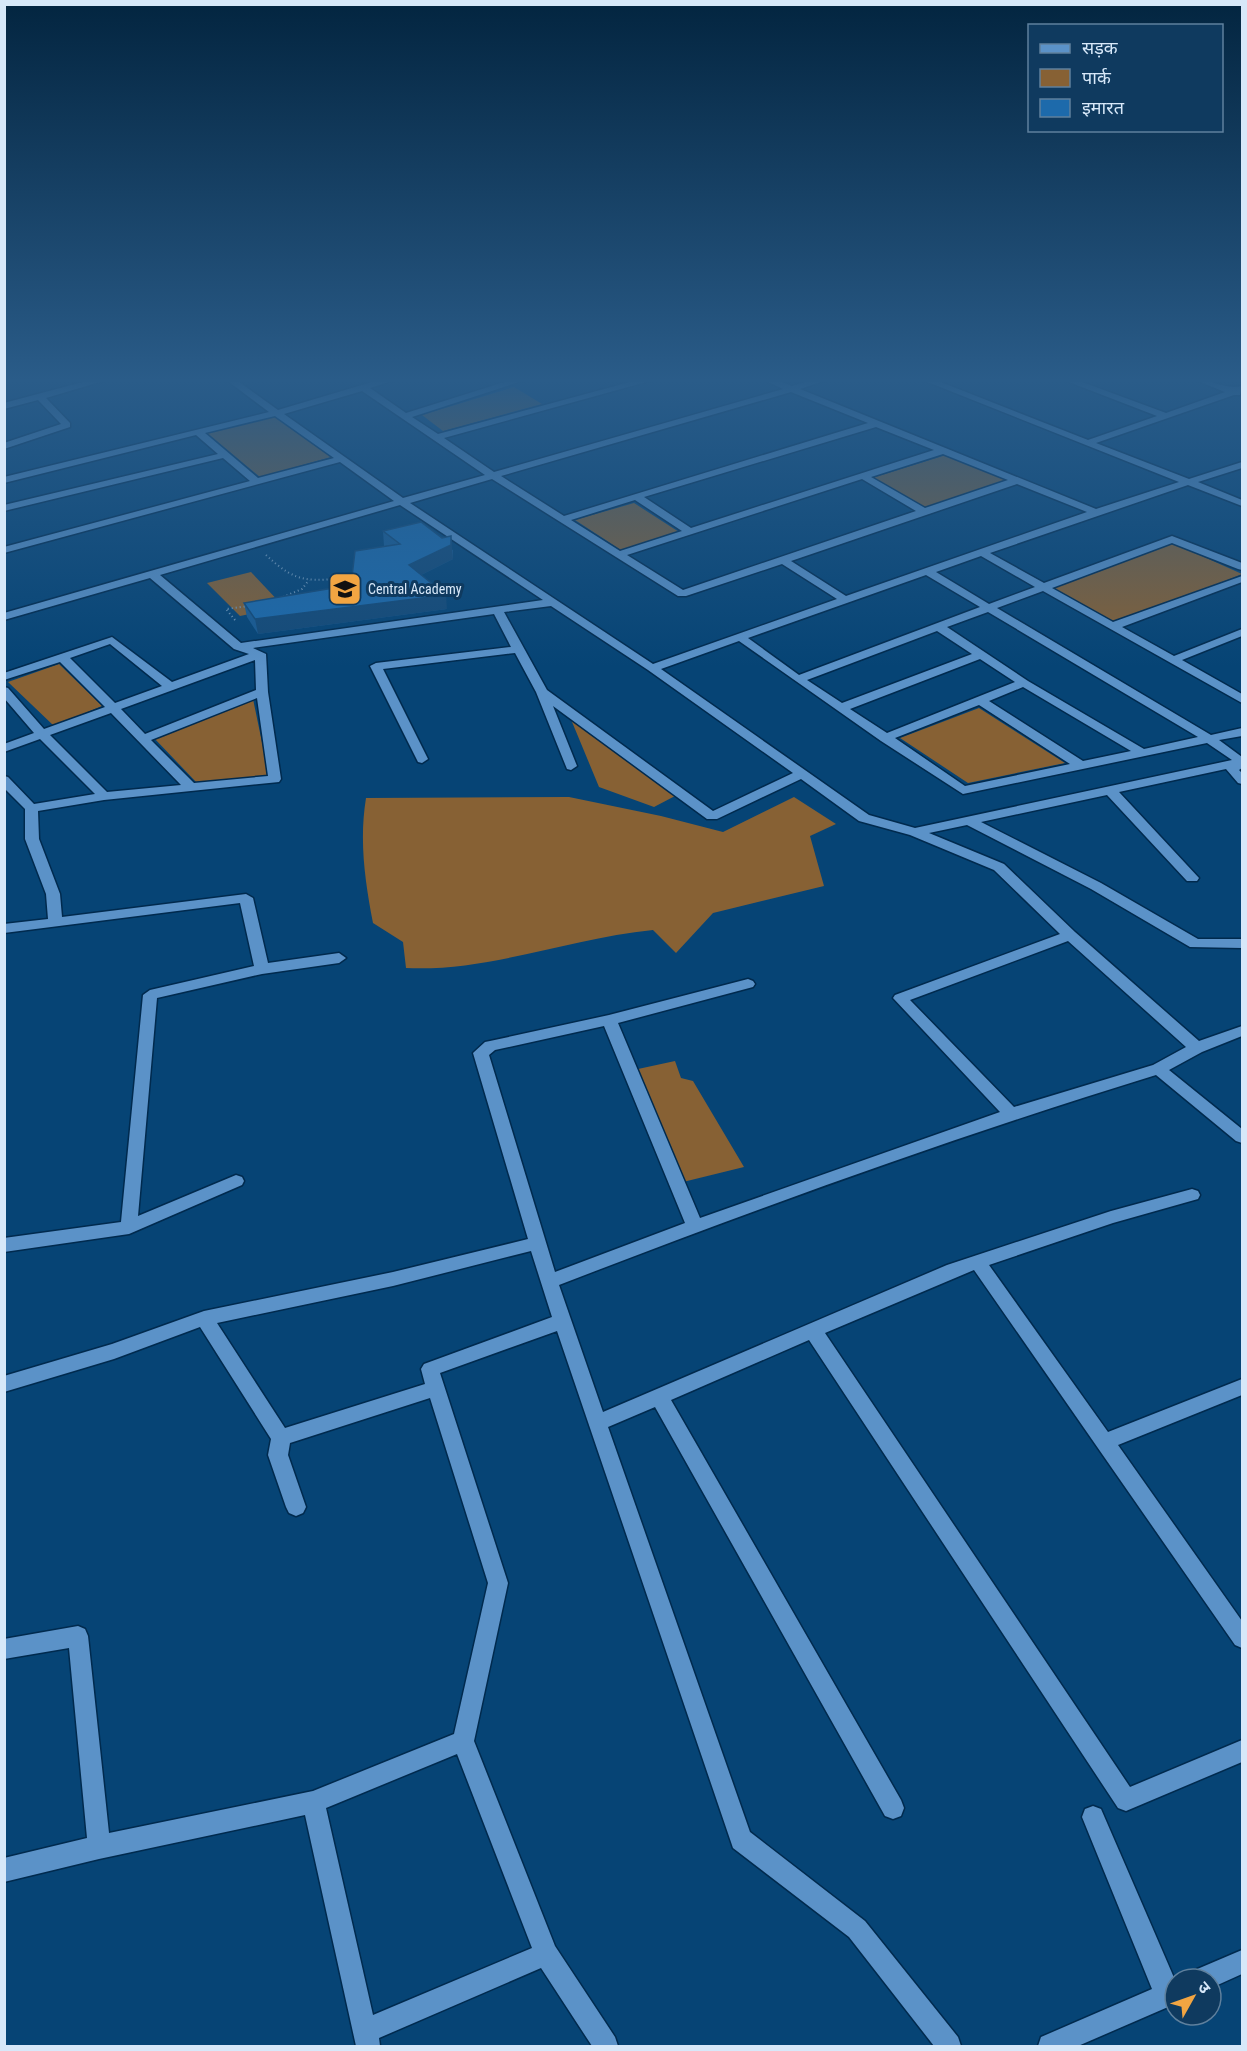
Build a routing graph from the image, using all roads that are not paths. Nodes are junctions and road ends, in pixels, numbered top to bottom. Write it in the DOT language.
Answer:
graph roads {
  1 [pos="25,475"];
  2 [pos="143,475"];
  3 [pos="248,475"];
  4 [pos="284,475"];
  5 [pos="363,475"];
  6 [pos="498,475"];
  7 [pos="710,475"];
  8 [pos="869,475"];
  9 [pos="1005,475"];
  10 [pos="1169,475"];
  11 [pos="1214,475"];
  12 [pos="494,476"];
  13 [pos="862,477"];
  14 [pos="4,480"];
  15 [pos="1018,480"];
  16 [pos="257,482"];
  17 [pos="1191,483"];
  18 [pos="637,497"];
  19 [pos="402,502"];
  20 [pos="1242,503"];
  21 [pos="4,508"];
  22 [pos="924,512"];
  23 [pos="1096,512"];
  24 [pos="563,519"];
  25 [pos="691,531"];
  26 [pos="4,550"];
  27 [pos="981,552"];
  28 [pos="620,554"];
  29 [pos="783,560"];
  30 [pos="1242,567"];
  31 [pos="927,572"];
  32 [pos="152,574"];
  33 [pos="1242,579"];
  34 [pos="1044,587"];
  35 [pos="845,600"];
  36 [pos="552,602"];
  37 [pos="988,608"];
  38 [pos="496,610"];
  39 [pos="4,617"];
  40 [pos="1113,626"];
  41 [pos="939,627"];
  42 [pos="1242,632"];
  43 [pos="740,637"];
  44 [pos="238,647"];
  45 [pos="519,649"];
  46 [pos="260,654"];
  47 [pos="980,655"];
  48 [pos="62,657"];
  49 [pos="1173,660"];
  50 [pos="652,668"];
  51 [pos="4,677"];
  52 [pos="798,679"];
  53 [pos="1024,682"];
  54 [pos="170,687"];
  55 [pos="4,690"];
  56 [pos="262,692"];
  57 [pos="543,692"];
  58 [pos="1240,696"];
  59 [pos="979,700"];
  60 [pos="111,708"];
  61 [pos="841,708"];
  62 [pos="1242,732"];
  63 [pos="42,734"];
  64 [pos="145,738"];
  65 [pos="885,738"];
  66 [pos="1211,740"];
  67 [pos="4,748"];
  68 [pos="1144,754"];
  69 [pos="422,759"];
  70 [pos="1242,762"];
  71 [pos="571,766"];
  72 [pos="1082,766"];
  73 [pos="802,774"];
  74 [pos="4,780"];
  75 [pos="1242,780"];
  76 [pos="191,787"];
  77 [pos="1110,790"];
  78 [pos="104,796"];
  79 [pos="31,808"];
  80 [pos="968,820"];
  81 [pos="915,832"];
  82 [pos="1192,878"];
  83 [pos="55,923"];
  84 [pos="4,928"];
  85 [pos="1070,935"];
  86 [pos="1242,944"];
  87 [pos="339,958"];
  88 [pos="262,969"];
  89 [pos="748,984"];
  90 [pos="609,1020"];
  91 [pos="1242,1031"];
  92 [pos="1197,1048"];
  93 [pos="1158,1069"];
  94 [pos="1011,1113"];
  95 [pos="1242,1137"];
  96 [pos="236,1181"];
  97 [pos="1192,1195"];
  98 [pos="695,1226"];
  99 [pos="129,1227"];
  100 [pos="537,1243"];
  101 [pos="4,1245"];
  102 [pos="978,1262"];
  103 [pos="549,1282"];
  104 [pos="204,1318"];
  105 [pos="563,1321"];
  106 [pos="812,1329"];
  107 [pos="4,1384"];
  108 [pos="1242,1387"];
  109 [pos="436,1388"];
  110 [pos="659,1396"];
  111 [pos="598,1423"];
  112 [pos="281,1438"];
  113 [pos="1105,1442"];
  114 [pos="296,1507"];
  115 [pos="1242,1638"];
  116 [pos="4,1649"];
  117 [pos="463,1741"];
  118 [pos="1242,1751"];
  119 [pos="313,1802"];
  120 [pos="893,1808"];
  121 [pos="1093,1817"];
  122 [pos="99,1847"];
  123 [pos="4,1870"];
  124 [pos="546,1954"];
  125 [pos="1242,1962"];
  126 [pos="1223,1970"];
  127 [pos="1163,1976"];
  128 [pos="1163,1997"];
  129 [pos="367,2039"];
  130 [pos="606,2046"];
  131 [pos="949,2046"];
  132 [pos="1050,2046"];
  1 -- 14 [label="street"];
  2 -- 21 [label="street"];
  3 -- 16 [label="street"];
  4 -- 16 [label="street"];
  5 -- 19 [label="street"];
  6 -- 12 [label="street"];
  7 -- 18 [label="street"];
  8 -- 13 [label="street"];
  9 -- 15 [label="street"];
  10 -- 17 [label="street"];
  11 -- 17 [label="street"];
  12 -- 19 [label="street"];
  12 -- 24 [label="street"];
  13 -- 22 [label="street"];
  13 -- 25 [label="street"];
  15 -- 22 [label="street"];
  15 -- 23 [label="street"];
  16 -- 26 [label="street"];
  17 -- 20 [label="street"];
  17 -- 23 [label="street"];
  18 -- 24 [label="street"];
  18 -- 25 [label="street"];
  19 -- 32 [label="street"];
  19 -- 36 [label="street"];
  22 -- 29 [label="street"];
  23 -- 27 [label="street"];
  24 -- 28 [label="street"];
  25 -- 28 [label="street"];
  27 -- 31 [label="street"];
  27 -- 34 [label="street"];
  28 -- 29 [label="street"];
  29 -- 35 [label="street"];
  30 -- 34 [label="street"];
  31 -- 35 [label="street"];
  31 -- 37 [label="street"];
  32 -- 39 [label="street"];
  32 -- 44 [label="street"];
  33 -- 40 [label="street"];
  34 -- 37 [label="street"];
  34 -- 40 [label="street"];
  35 -- 43 [label="street"];
  36 -- 38 [label="street"];
  36 -- 50 [label="street"];
  37 -- 41 [label="street"];
  37 -- 66 [label="street"];
  38 -- 44 [label="street"];
  38 -- 45 [label="street"];
  40 -- 49 [label="street"];
  41 -- 47 [label="street"];
  41 -- 52 [label="street"];
  42 -- 49 [label="street"];
  43 -- 50 [label="street"];
  43 -- 52 [label="street"];
  44 -- 46 [label="street"];
  45 -- 57 [label="street"];
  45 -- 69 [label="street"];
  46 -- 54 [label="street"];
  46 -- 56 [label="street"];
  47 -- 53 [label="street"];
  47 -- 61 [label="street"];
  48 -- 51 [label="street"];
  48 -- 54 [label="street"];
  48 -- 60 [label="street"];
  49 -- 58 [label="street"];
  50 -- 73 [label="street"];
  52 -- 61 [label="street"];
  53 -- 59 [label="street"];
  53 -- 68 [label="street"];
  54 -- 60 [label="street"];
  55 -- 63 [label="street"];
  56 -- 64 [label="street"];
  56 -- 76 [label="street"];
  57 -- 71 [label="street"];
  57 -- 73 [label="street"];
  59 -- 65 [label="street"];
  59 -- 72 [label="street"];
  60 -- 63 [label="street"];
  60 -- 64 [label="street"];
  61 -- 65 [label="street"];
  62 -- 66 [label="street"];
  63 -- 67 [label="street"];
  63 -- 78 [label="street"];
  64 -- 76 [label="street"];
  65 -- 72 [label="street"];
  66 -- 68 [label="street"];
  66 -- 70 [label="street"];
  68 -- 72 [label="street"];
  70 -- 75 [label="street"];
  70 -- 77 [label="street"];
  73 -- 81 [label="street"];
  74 -- 79 [label="street"];
  76 -- 78 [label="street"];
  77 -- 80 [label="street"];
  77 -- 82 [label="street"];
  78 -- 79 [label="street"];
  79 -- 83 [label="street"];
  80 -- 81 [label="street"];
  80 -- 86 [label="street"];
  81 -- 85 [label="street"];
  83 -- 84 [label="street"];
  83 -- 88 [label="street"];
  85 -- 92 [label="street"];
  85 -- 94 [label="street"];
  87 -- 88 [label="street"];
  88 -- 99 [label="street"];
  89 -- 90 [label="street"];
  90 -- 98 [label="street"];
  90 -- 100 [label="street"];
  91 -- 92 [label="street"];
  92 -- 93 [label="street"];
  93 -- 94 [label="street"];
  93 -- 95 [label="street"];
  94 -- 98 [label="street"];
  96 -- 99 [label="street"];
  97 -- 102 [label="street"];
  98 -- 103 [label="street"];
  99 -- 101 [label="street"];
  100 -- 103 [label="street"];
  100 -- 104 [label="street"];
  102 -- 106 [label="street"];
  102 -- 113 [label="street"];
  103 -- 105 [label="street"];
  104 -- 107 [label="street"];
  104 -- 112 [label="street"];
  105 -- 109 [label="street"];
  105 -- 111 [label="street"];
  106 -- 110 [label="street"];
  106 -- 118 [label="street"];
  108 -- 113 [label="street"];
  109 -- 112 [label="street"];
  109 -- 117 [label="street"];
  110 -- 111 [label="street"];
  110 -- 120 [label="street"];
  111 -- 131 [label="street"];
  112 -- 114 [label="street"];
  113 -- 115 [label="street"];
  116 -- 122 [label="street"];
  117 -- 119 [label="street"];
  117 -- 124 [label="street"];
  119 -- 122 [label="street"];
  119 -- 129 [label="street"];
  121 -- 127 [label="street"];
  122 -- 123 [label="street"];
  124 -- 129 [label="street"];
  124 -- 130 [label="street"];
  125 -- 126 [label="street"];
  128 -- 132 [label="street"];
}
